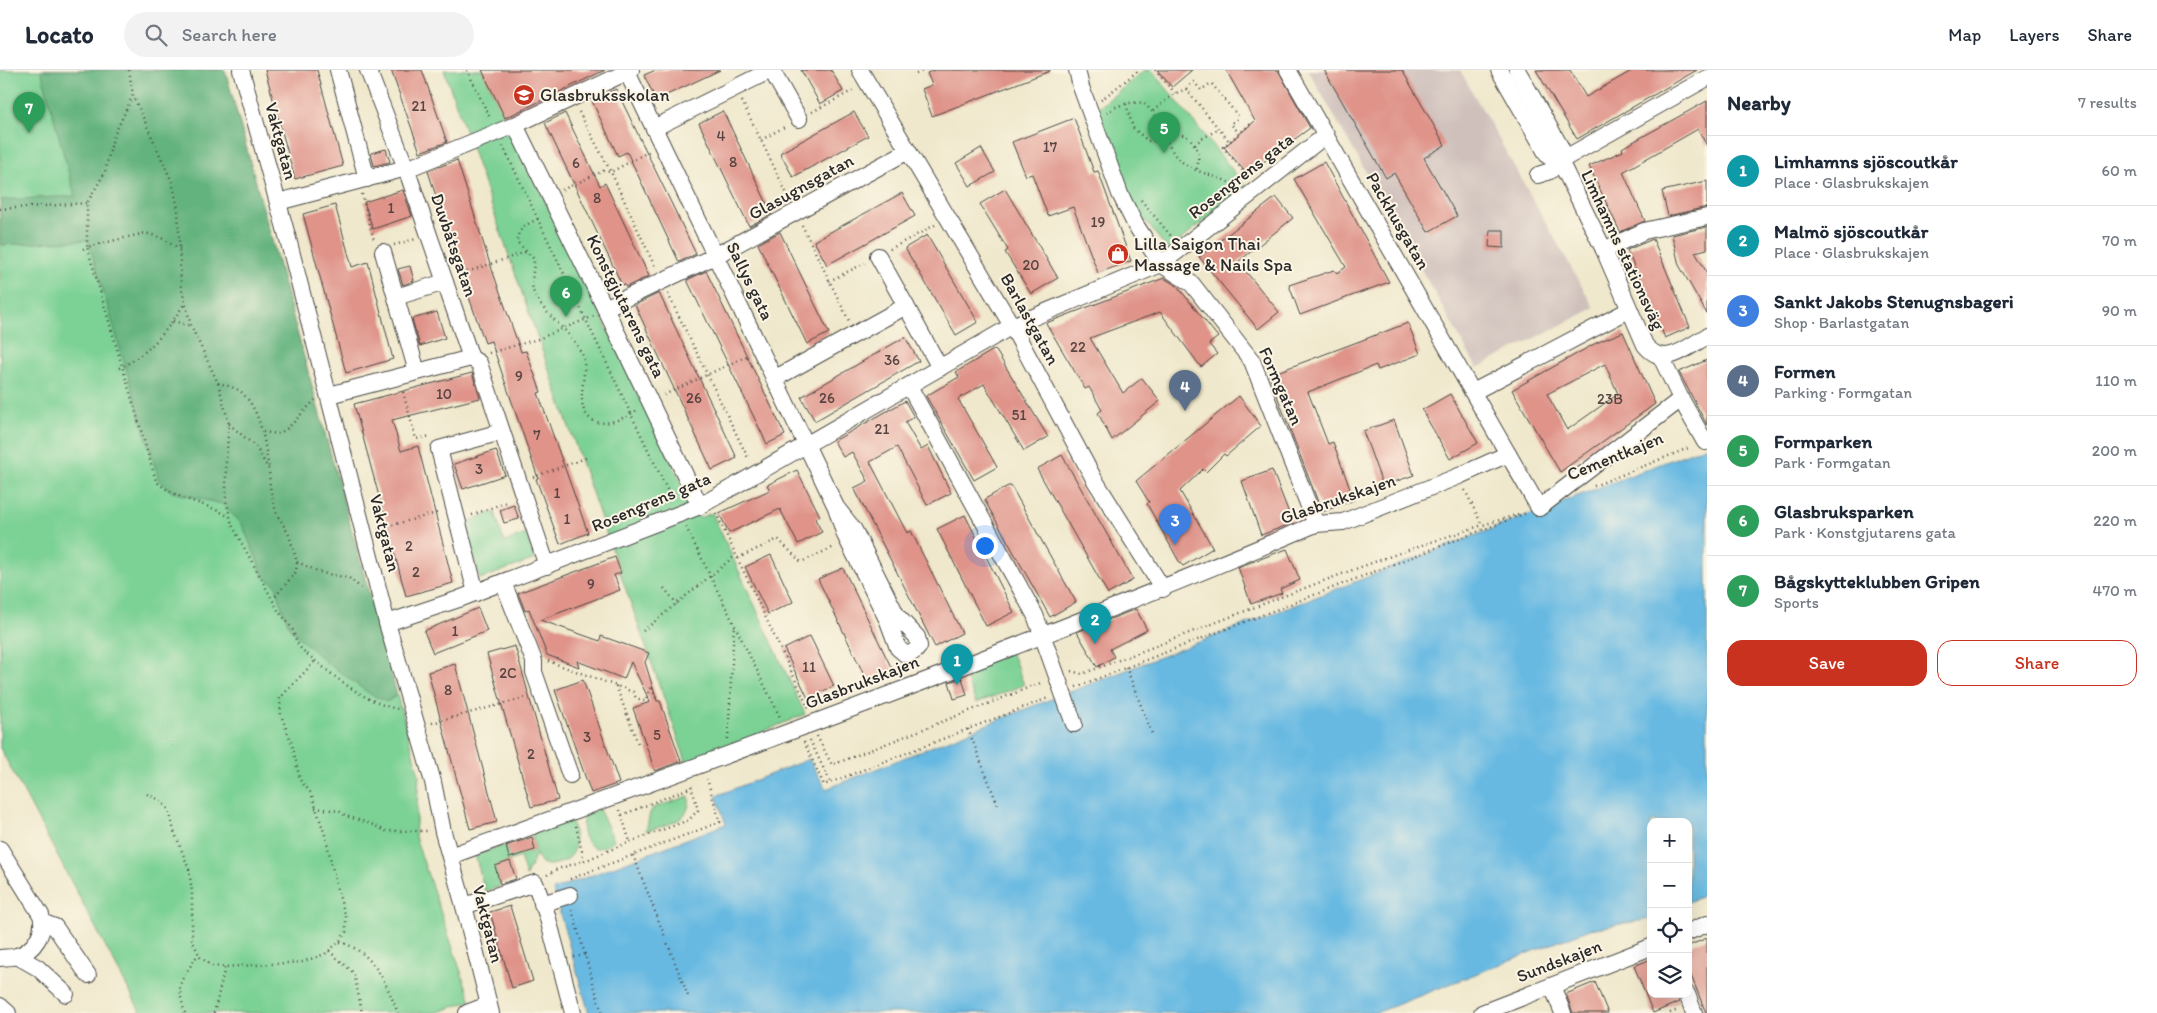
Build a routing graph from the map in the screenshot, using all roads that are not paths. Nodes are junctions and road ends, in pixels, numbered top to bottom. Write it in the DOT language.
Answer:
graph roads {
  1 [pos="241,70"];
  2 [pos="338,70"];
  3 [pos="368,70"];
  4 [pos="771,70"];
  5 [pos="860,70"];
  6 [pos="1077,70"];
  7 [pos="1288,70"];
  8 [pos="1499,70"];
  9 [pos="1517,70"];
  10 [pos="629,71"];
  11 [pos="1707,78"];
  12 [pos="799,119"];
  13 [pos="514,125"];
  14 [pos="654,128"];
  15 [pos="1326,135"];
  16 [pos="908,151"];
  17 [pos="1560,161"];
  18 [pos="406,168"];
  19 [pos="1538,175"];
  20 [pos="363,180"];
  21 [pos="278,202"];
  22 [pos="1707,217"];
  23 [pos="1604,250"];
  24 [pos="383,252"];
  25 [pos="716,256"];
  26 [pos="878,256"];
  27 [pos="1161,264"];
  28 [pos="444,281"];
  29 [pos="396,298"];
  30 [pos="906,306"];
  31 [pos="605,308"];
  32 [pos="1628,310"];
  33 [pos="1012,326"];
  34 [pos="1707,336"];
  35 [pos="1660,357"];
  36 [pos="471,358"];
  37 [pos="940,368"];
  38 [pos="417,372"];
  39 [pos="774,379"];
  40 [pos="909,386"];
  41 [pos="1473,392"];
  42 [pos="329,396"];
  43 [pos="1681,399"];
  44 [pos="501,432"];
  45 [pos="1706,441"];
  46 [pos="806,446"];
  47 [pos="1508,454"];
  48 [pos="705,503"];
  49 [pos="836,507"];
  50 [pos="1316,524"];
  51 [pos="547,566"];
  52 [pos="503,582"];
  53 [pos="1163,589"];
  54 [pos="476,592"];
  55 [pos="387,623"];
  56 [pos="1042,635"];
  57 [pos="1074,724"];
  58 [pos="570,775"];
  59 [pos="0,849"];
  60 [pos="450,856"];
  61 [pos="539,893"];
  62 [pos="568,894"];
  63 [pos="464,906"];
  64 [pos="44,923"];
  65 [pos="1707,924"];
  66 [pos="1692,930"];
  67 [pos="1647,949"];
  68 [pos="18,956"];
  69 [pos="0,958"];
  70 [pos="88,975"];
  71 [pos="1552,986"];
  72 [pos="66,994"];
  73 [pos="1688,998"];
  74 [pos="0,1006"];
  75 [pos="479,1011"];
  76 [pos="8,1013"];
  77 [pos="573,1013"];
  78 [pos="1482,1013"];
  79 [pos="1562,1013"];
  80 [pos="1694,1013"];
  1 -- 21 [label="street, Vaktgatan"];
  2 -- 20 [label="street"];
  3 -- 18 [label="street, Duvbåtsgatan"];
  4 -- 12 [label="street"];
  4 -- 14 [label="street"];
  5 -- 16 [label="street, Barlastgatan"];
  6 -- 27 [label="street, Formgatan"];
  7 -- 15 [label="street, Packhusgatan"];
  8 -- 17 [label="street, Limhamns stationsväg"];
  9 -- 17 [label="street, Limhamns stationsväg"];
  10 -- 13 [label="street"];
  10 -- 14 [label="street, Sallys gata"];
  11 -- 17 [label="street"];
  13 -- 18 [label="street"];
  13 -- 31 [label="street, Konstgjutarens gata"];
  14 -- 25 [label="street, Sallys gata"];
  15 -- 27 [label="street, Rosengrens gata"];
  15 -- 41 [label="street, Packhusgatan"];
  16 -- 25 [label="street, Glasugnsgatan"];
  16 -- 33 [label="street, Barlastgatan"];
  17 -- 19 [label="street"];
  17 -- 23 [label="street, Limhamns stationsväg"];
  18 -- 20 [label="street"];
  18 -- 28 [label="street, Duvbåtsgatan"];
  20 -- 21 [label="street"];
  21 -- 42 [label="street, Vaktgatan"];
  22 -- 23 [label="street"];
  23 -- 32 [label="street, Limhamns stationsväg"];
  24 -- 29 [label="street"];
  25 -- 31 [label="street, Glasugnsgatan"];
  25 -- 39 [label="street, Sallys gata"];
  26 -- 30 [label="street"];
  27 -- 33 [label="street, Rosengrens gata"];
  27 -- 50 [label="street, Formgatan"];
  28 -- 29 [label="street"];
  28 -- 36 [label="street, Duvbåtsgatan"];
  29 -- 38 [label="street"];
  30 -- 37 [label="street"];
  30 -- 39 [label="street"];
  31 -- 48 [label="street, Konstgjutarens gata"];
  32 -- 35 [label="street, Limhamns stationsväg"];
  32 -- 41 [label="street"];
  33 -- 37 [label="street, Rosengrens gata"];
  33 -- 53 [label="street, Barlastgatan"];
  34 -- 35 [label="street, Limhamns stationsväg"];
  35 -- 43 [label="street"];
  36 -- 38 [label="street"];
  36 -- 44 [label="street, Duvbåtsgatan"];
  37 -- 40 [label="street, Rosengrens gata"];
  38 -- 42 [label="street"];
  39 -- 46 [label="street, Sallys gata"];
  40 -- 46 [label="street, Rosengrens gata"];
  40 -- 56 [label="street"];
  41 -- 47 [label="street, Packhusgatan"];
  42 -- 55 [label="street, Vaktgatan"];
  43 -- 45 [label="street"];
  43 -- 47 [label="street, Cementkajen"];
  44 -- 51 [label="street, Duvbåtsgatan"];
  44 -- 54 [label="street"];
  46 -- 48 [label="street, Rosengrens gata"];
  46 -- 49 [label="street, Sallys gata"];
  47 -- 50 [label="street, Glasbrukskajen"];
  48 -- 51 [label="street, Rosengrens gata"];
  49 -- 49 [label="street, Sallys gata"];
  50 -- 53 [label="street, Glasbrukskajen"];
  51 -- 52 [label="street, Rosengrens gata"];
  52 -- 54 [label="street, Rosengrens gata"];
  52 -- 58 [label="street"];
  53 -- 56 [label="street, Glasbrukskajen"];
  54 -- 55 [label="street, Rosengrens gata"];
  55 -- 60 [label="street, Vaktgatan"];
  56 -- 57 [label="street"];
  56 -- 60 [label="street, Glasbrukskajen"];
  59 -- 64 [label="street"];
  60 -- 63 [label="street, Vaktgatan"];
  61 -- 62 [label="street"];
  61 -- 63 [label="street"];
  61 -- 77 [label="street"];
  63 -- 75 [label="street, Vaktgatan"];
  64 -- 68 [label="street"];
  64 -- 70 [label="street"];
  65 -- 66 [label="street"];
  67 -- 71 [label="street, Sundskajen"];
  68 -- 69 [label="street"];
  68 -- 72 [label="street"];
  71 -- 78 [label="street, Sundskajen"];
  71 -- 79 [label="street"];
  73 -- 80 [label="street"];
  74 -- 76 [label="street"];
}
